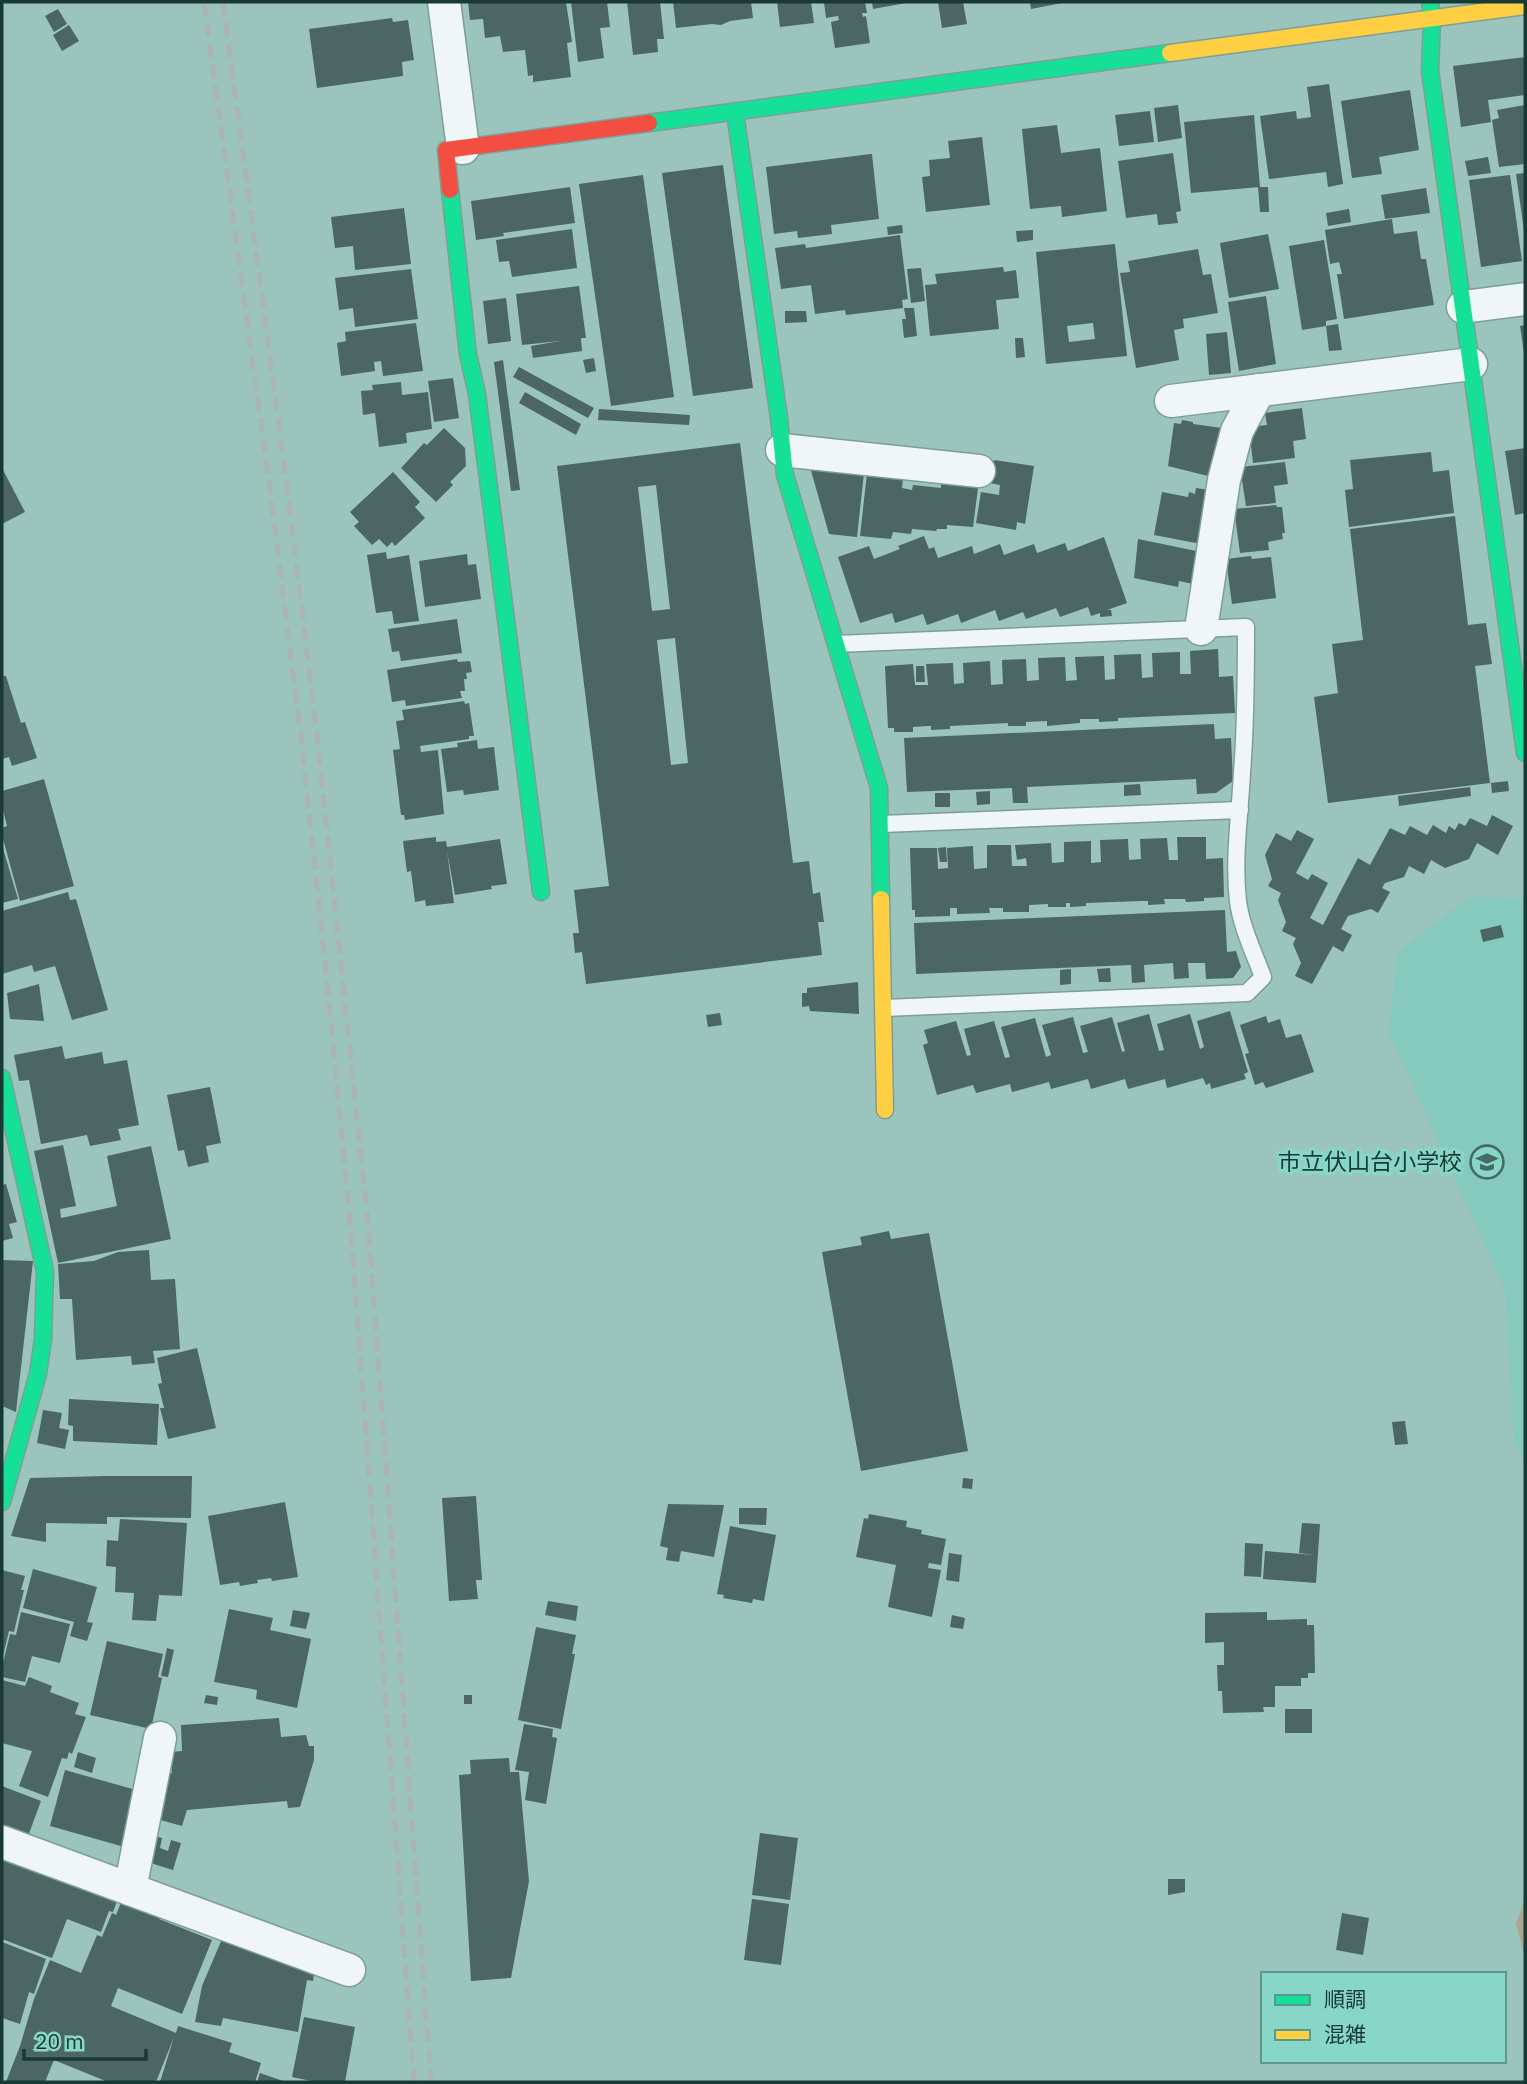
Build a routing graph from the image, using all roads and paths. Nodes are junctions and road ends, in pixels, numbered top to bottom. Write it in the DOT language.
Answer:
graph roads {
  1 [pos="444,2"];
  2 [pos="1430,2"];
  3 [pos="1525,6"];
  4 [pos="1432,19"];
  5 [pos="735,113"];
  6 [pos="463,148"];
  7 [pos="1525,299"];
  8 [pos="1463,307"];
  9 [pos="1471,364"];
  10 [pos="1259,390"];
  11 [pos="1171,401"];
  12 [pos="782,450"];
  13 [pos="979,471"];
  14 [pos="1513,568"];
  15 [pos="1201,629"];
  16 [pos="836,644"];
  17 [pos="1520,678"];
  18 [pos="1525,753"];
  19 [pos="1240,810"];
  20 [pos="881,824"];
  21 [pos="541,892"];
  22 [pos="884,1008"];
  23 [pos="2,1078"];
  24 [pos="885,1110"];
  25 [pos="2,1502"];
  26 [pos="160,1738"];
  27 [pos="2,1842"];
  28 [pos="130,1889"];
  29 [pos="349,1970"];
  1 -- 6 [label="street"];
  2 -- 4 [label="street"];
  3 -- 4 [label="street"];
  4 -- 5 [label="street"];
  4 -- 8 [label="street"];
  5 -- 6 [label="street"];
  5 -- 12 [label="street"];
  6 -- 21 [label="street"];
  7 -- 8 [label="street"];
  8 -- 9 [label="street"];
  9 -- 10 [label="street"];
  9 -- 14 [label="street"];
  10 -- 11 [label="street"];
  10 -- 15 [label="street"];
  12 -- 13 [label="street"];
  12 -- 16 [label="street"];
  14 -- 17 [label="street"];
  15 -- 16 [label="lane"];
  15 -- 19 [label="lane"];
  16 -- 20 [label="street"];
  17 -- 18 [label="street"];
  19 -- 20 [label="lane"];
  19 -- 22 [label="lane"];
  20 -- 22 [label="street"];
  22 -- 24 [label="street"];
  23 -- 25 [label="street"];
  26 -- 28 [label="street"];
  27 -- 28 [label="street"];
  28 -- 29 [label="street"];
}
